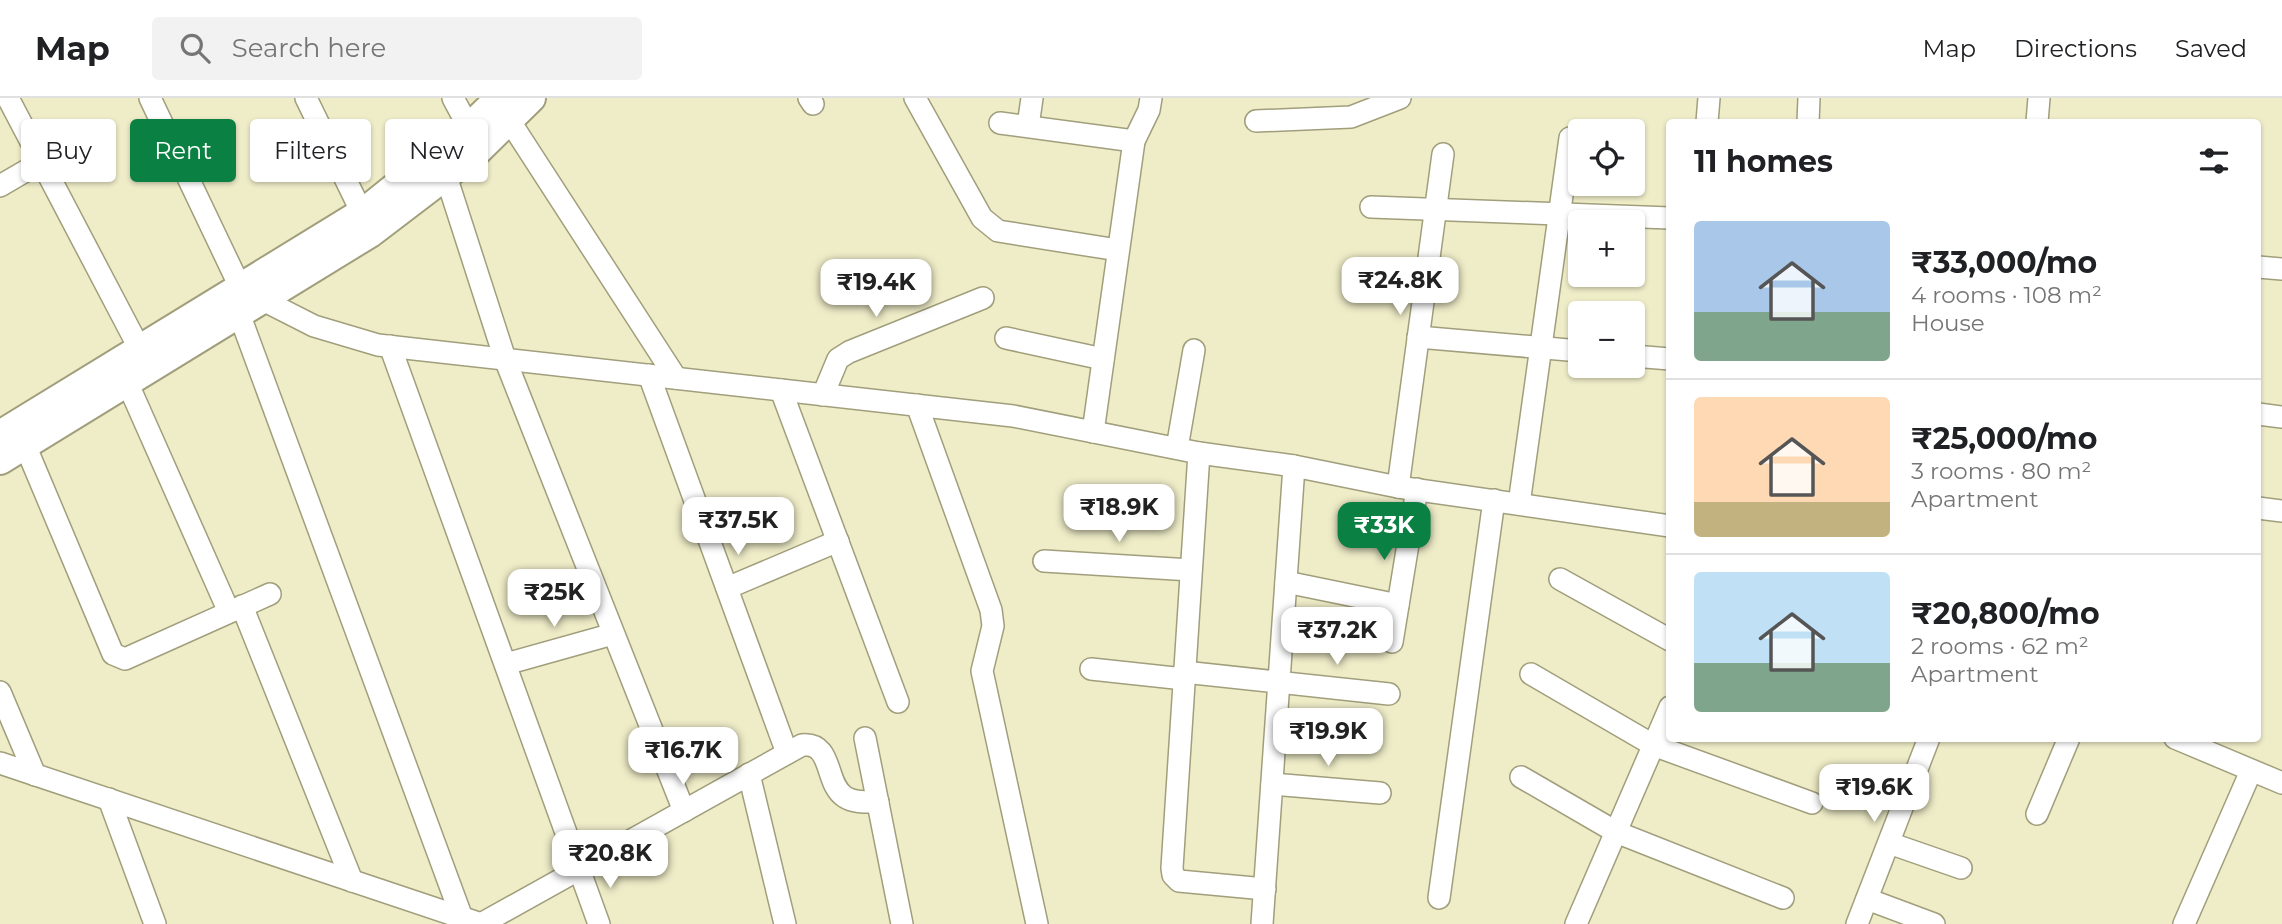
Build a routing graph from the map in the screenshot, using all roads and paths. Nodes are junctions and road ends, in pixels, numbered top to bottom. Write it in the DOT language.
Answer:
graph roads {
  1 [pos="8,98"];
  2 [pos="150,98"];
  3 [pos="306,98"];
  4 [pos="453,98"];
  5 [pos="531,98"];
  6 [pos="915,98"];
  7 [pos="1032,98"];
  8 [pos="1151,98"];
  9 [pos="1400,98"];
  10 [pos="1809,98"];
  11 [pos="2039,98"];
  12 [pos="505,109"];
  13 [pos="1301,109"];
  14 [pos="464,119"];
  15 [pos="486,119"];
  16 [pos="1808,119"];
  17 [pos="2037,119"];
  18 [pos="1256,121"];
  19 [pos="1000,122"];
  20 [pos="21,123"];
  21 [pos="1028,126"];
  22 [pos="488,128"];
  23 [pos="1134,142"];
  24 [pos="1568,153"];
  25 [pos="1443,154"];
  26 [pos="21,174"];
  27 [pos="51,182"];
  28 [pos="401,182"];
  29 [pos="438,182"];
  30 [pos="448,182"];
  31 [pos="0,186"];
  32 [pos="1371,207"];
  33 [pos="1435,209"];
  34 [pos="362,213"];
  35 [pos="1560,214"];
  36 [pos="1666,218"];
  37 [pos="1118,250"];
  38 [pos="2261,267"];
  39 [pos="2282,270"];
  40 [pos="983,298"];
  41 [pos="244,299"];
  42 [pos="1418,337"];
  43 [pos="1006,338"];
  44 [pos="390,346"];
  45 [pos="1541,348"];
  46 [pos="1194,350"];
  47 [pos="1568,350"];
  48 [pos="1645,357"];
  49 [pos="505,359"];
  50 [pos="1103,359"];
  51 [pos="1666,359"];
  52 [pos="139,366"];
  53 [pos="649,375"];
  54 [pos="676,378"];
  55 [pos="781,390"];
  56 [pos="823,395"];
  57 [pos="917,405"];
  58 [pos="2261,414"];
  59 [pos="2282,417"];
  60 [pos="1093,432"];
  61 [pos="12,440"];
  62 [pos="1177,448"];
  63 [pos="1199,453"];
  64 [pos="0,460"];
  65 [pos="1294,466"];
  66 [pos="1408,488"];
  67 [pos="1494,500"];
  68 [pos="1519,504"];
  69 [pos="2261,508"];
  70 [pos="2282,511"];
  71 [pos="1666,525"];
  72 [pos="838,541"];
  73 [pos="1044,561"];
  74 [pos="1191,570"];
  75 [pos="1560,579"];
  76 [pos="1286,582"];
  77 [pos="727,588"];
  78 [pos="270,594"];
  79 [pos="1398,605"];
  80 [pos="235,609"];
  81 [pos="613,635"];
  82 [pos="1666,638"];
  83 [pos="1392,642"];
  84 [pos="506,664"];
  85 [pos="1091,669"];
  86 [pos="1531,674"];
  87 [pos="1184,676"];
  88 [pos="1279,681"];
  89 [pos="0,692"];
  90 [pos="1390,694"];
  91 [pos="898,702"];
  92 [pos="1666,716"];
  93 [pos="865,738"];
  94 [pos="1927,742"];
  95 [pos="2066,742"];
  96 [pos="2185,742"];
  97 [pos="1653,745"];
  98 [pos="787,753"];
  99 [pos="0,763"];
  100 [pos="2251,771"];
  101 [pos="749,774"];
  102 [pos="35,775"];
  103 [pos="1521,777"];
  104 [pos="2282,783"];
  105 [pos="1272,784"];
  106 [pos="1380,793"];
  107 [pos="109,799"];
  108 [pos="878,803"];
  109 [pos="1812,803"];
  110 [pos="684,811"];
  111 [pos="2037,814"];
  112 [pos="1616,832"];
  113 [pos="1889,843"];
  114 [pos="1961,868"];
  115 [pos="581,869"];
  116 [pos="352,881"];
  117 [pos="1265,889"];
  118 [pos="1439,898"];
  119 [pos="1783,898"];
  120 [pos="1867,899"];
  121 [pos="432,915"];
  122 [pos="475,922"];
  123 [pos="155,924"];
  124 [pos="599,924"];
  125 [pos="785,924"];
  126 [pos="902,924"];
  127 [pos="1037,924"];
  128 [pos="1262,924"];
  129 [pos="1576,924"];
  130 [pos="1857,924"];
  131 [pos="1934,924"];
  132 [pos="2183,924"];
  1 -- 20 [label="street"];
  2 -- 41 [label="street"];
  3 -- 34 [label="street"];
  4 -- 14 [label="street"];
  5 -- 12 [label="main road"];
  6 -- 37 [label="street"];
  7 -- 21 [label="street"];
  8 -- 23 [label="street"];
  9 -- 13 [label="street"];
  10 -- 16 [label="street"];
  11 -- 17 [label="street"];
  12 -- 15 [label="main road"];
  12 -- 22 [label="main road"];
  12 -- 54 [label="street"];
  13 -- 18 [label="street"];
  19 -- 21 [label="street"];
  21 -- 23 [label="street"];
  23 -- 37 [label="street"];
  24 -- 35 [label="street"];
  25 -- 33 [label="street"];
  26 -- 31 [label="street"];
  27 -- 52 [label="street"];
  28 -- 34 [label="main road"];
  29 -- 41 [label="main road"];
  30 -- 49 [label="street"];
  32 -- 33 [label="street"];
  33 -- 35 [label="street"];
  33 -- 42 [label="street"];
  34 -- 41 [label="main road"];
  35 -- 36 [label="street"];
  35 -- 45 [label="street"];
  37 -- 50 [label="street"];
  38 -- 39 [label="street"];
  40 -- 56 [label="street"];
  41 -- 44 [label="street"];
  41 -- 52 [label="main road"];
  41 -- 122 [label="street"];
  42 -- 45 [label="street"];
  42 -- 66 [label="street"];
  43 -- 50 [label="street"];
  44 -- 49 [label="street"];
  44 -- 84 [label="street"];
  45 -- 47 [label="street"];
  45 -- 68 [label="street"];
  46 -- 62 [label="street"];
  48 -- 51 [label="street"];
  49 -- 53 [label="street"];
  49 -- 81 [label="street"];
  50 -- 60 [label="street"];
  52 -- 61 [label="main road"];
  52 -- 80 [label="street"];
  53 -- 54 [label="street"];
  53 -- 77 [label="street"];
  54 -- 55 [label="street"];
  55 -- 56 [label="street"];
  55 -- 72 [label="street"];
  56 -- 57 [label="street"];
  57 -- 60 [label="street"];
  57 -- 127 [label="street"];
  58 -- 59 [label="street"];
  60 -- 62 [label="street"];
  61 -- 64 [label="main road"];
  61 -- 80 [label="street"];
  62 -- 63 [label="street"];
  63 -- 65 [label="street"];
  63 -- 74 [label="street"];
  65 -- 66 [label="street"];
  65 -- 76 [label="street"];
  66 -- 67 [label="street"];
  66 -- 79 [label="street"];
  67 -- 68 [label="street"];
  67 -- 118 [label="street"];
  68 -- 71 [label="street"];
  69 -- 70 [label="street"];
  72 -- 77 [label="street"];
  72 -- 91 [label="street"];
  73 -- 74 [label="street"];
  74 -- 87 [label="street"];
  75 -- 82 [label="street"];
  76 -- 79 [label="street"];
  76 -- 88 [label="street"];
  77 -- 98 [label="street"];
  78 -- 80 [label="street"];
  79 -- 83 [label="street"];
  80 -- 116 [label="street"];
  81 -- 84 [label="street"];
  81 -- 110 [label="street"];
  84 -- 115 [label="street"];
  85 -- 87 [label="street"];
  86 -- 97 [label="street"];
  87 -- 88 [label="street"];
  87 -- 117 [label="street"];
  88 -- 90 [label="street"];
  88 -- 105 [label="street"];
  89 -- 102 [label="street"];
  92 -- 97 [label="street"];
  93 -- 108 [label="street"];
  94 -- 113 [label="street"];
  95 -- 111 [label="street"];
  96 -- 100 [label="street"];
  97 -- 109 [label="street"];
  97 -- 112 [label="street"];
  98 -- 101 [label="street"];
  98 -- 108 [label="street"];
  99 -- 102 [label="street"];
  100 -- 104 [label="street"];
  100 -- 132 [label="street"];
  101 -- 110 [label="street"];
  101 -- 125 [label="street"];
  102 -- 107 [label="street"];
  103 -- 112 [label="street"];
  105 -- 106 [label="street"];
  105 -- 117 [label="street"];
  107 -- 116 [label="street"];
  107 -- 123 [label="street"];
  108 -- 126 [label="street"];
  110 -- 115 [label="street"];
  112 -- 119 [label="street"];
  112 -- 129 [label="street"];
  113 -- 114 [label="street"];
  113 -- 120 [label="street"];
  115 -- 122 [label="street"];
  115 -- 124 [label="street"];
  116 -- 121 [label="street"];
  117 -- 128 [label="street"];
  120 -- 130 [label="street"];
  120 -- 131 [label="street"];
  121 -- 122 [label="street"];
}
